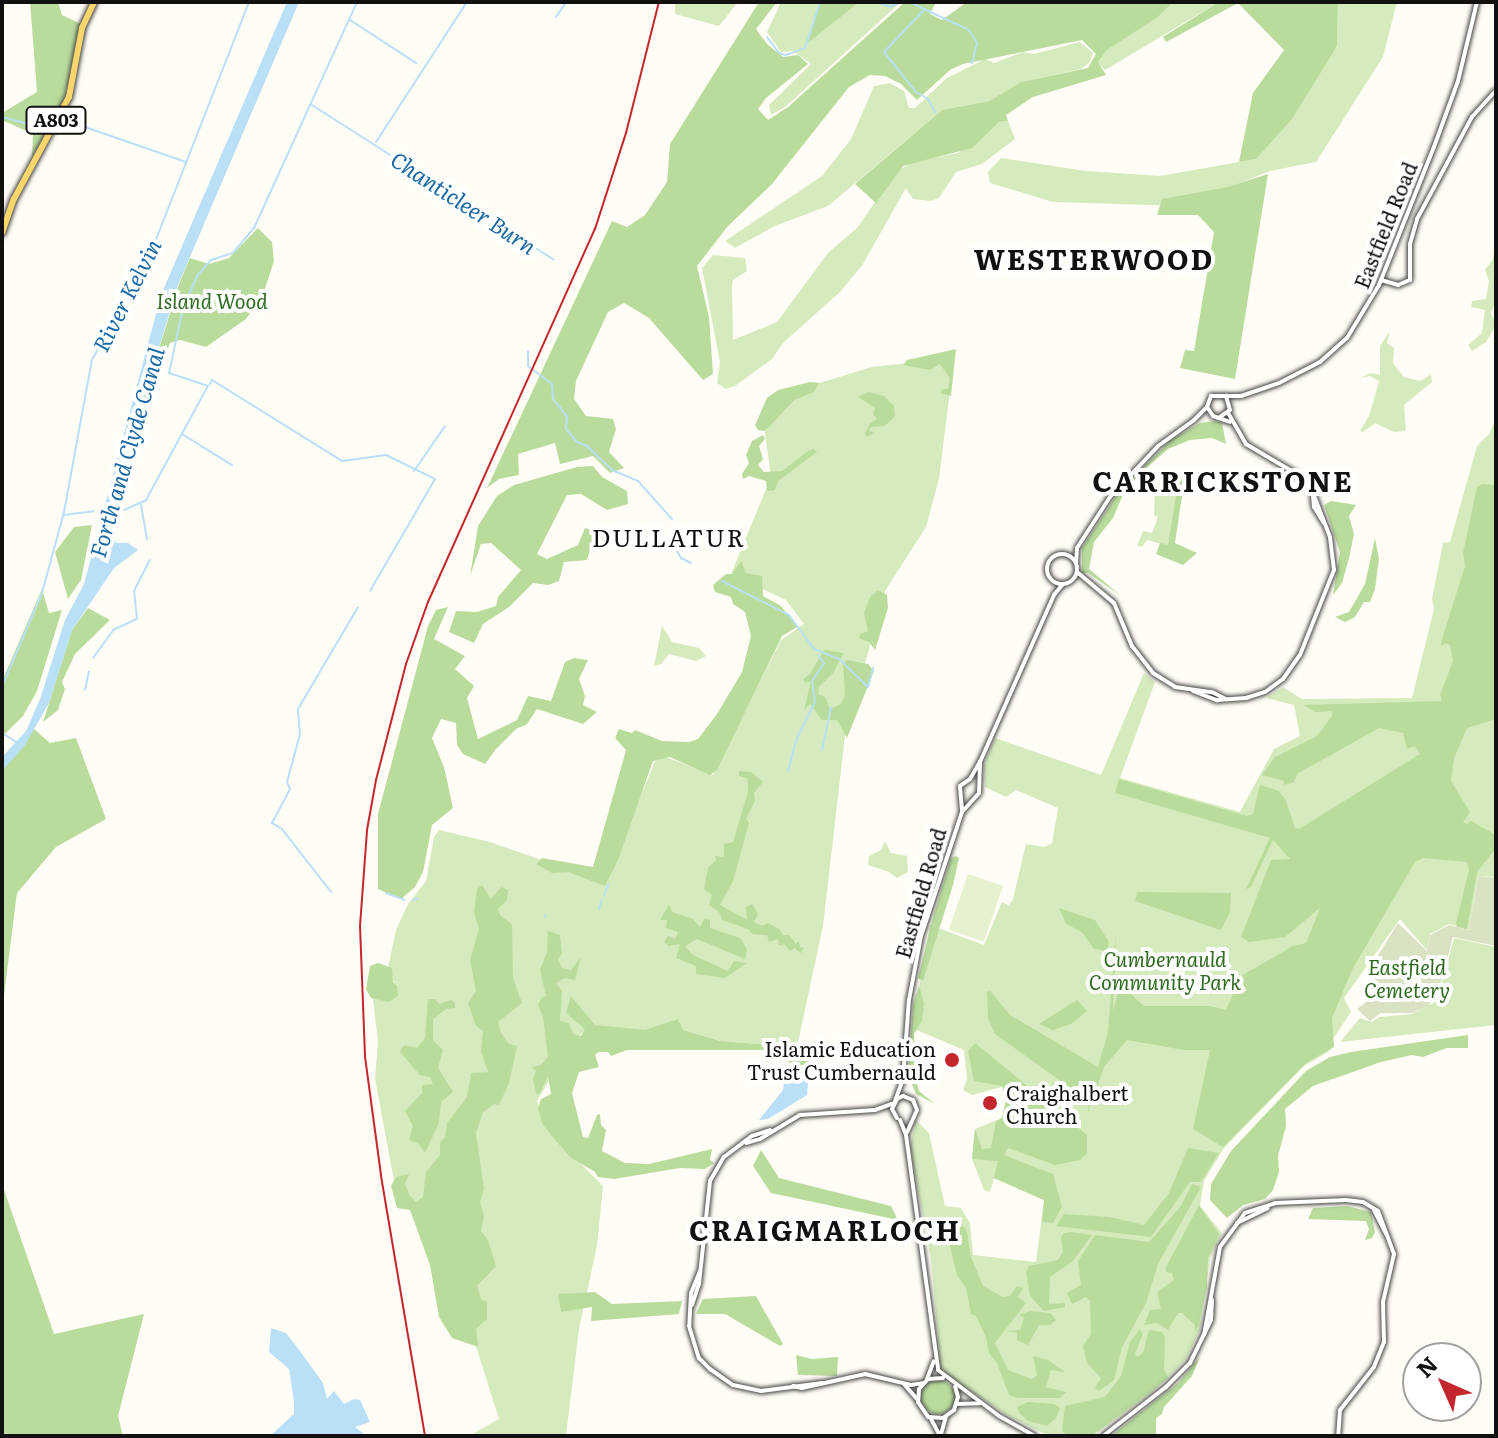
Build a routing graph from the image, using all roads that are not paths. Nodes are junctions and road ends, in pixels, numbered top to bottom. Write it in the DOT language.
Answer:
graph roads {
  1 [pos="94,2"];
  2 [pos="1477,2"];
  3 [pos="1496,90"];
  4 [pos="2,233"];
  5 [pos="1381,280"];
  6 [pos="1226,396"];
  7 [pos="1241,396"];
  8 [pos="1231,404"];
  9 [pos="1207,407"];
  10 [pos="1228,413"];
  11 [pos="1213,416"];
  12 [pos="1220,417"];
  13 [pos="1194,420"];
  14 [pos="1230,422"];
  15 [pos="1077,548"];
  16 [pos="1065,555"];
  17 [pos="1076,563"];
  18 [pos="1077,572"];
  19 [pos="1052,580"];
  20 [pos="1073,580"];
  21 [pos="1086,581"];
  22 [pos="1063,584"];
  23 [pos="1054,595"];
  24 [pos="980,762"];
  25 [pos="970,779"];
  26 [pos="977,782"];
  27 [pos="963,796"];
  28 [pos="971,799"];
  29 [pos="962,812"];
  30 [pos="903,1079"];
  31 [pos="910,1098"];
  32 [pos="894,1102"];
  33 [pos="875,1110"];
  34 [pos="914,1115"];
  35 [pos="898,1119"];
  36 [pos="906,1135"];
  37 [pos="934,1360"];
  38 [pos="948,1380"];
  39 [pos="924,1382"];
  40 [pos="902,1383"];
  41 [pos="953,1384"];
  42 [pos="917,1400"];
  43 [pos="957,1404"];
  44 [pos="983,1404"];
  45 [pos="930,1417"];
  46 [pos="946,1417"];
  47 [pos="940,1436"];
  48 [pos="1035,1436"];
  49 [pos="1103,1436"];
  50 [pos="1338,1436"];
  1 -- 4 [label="main road, A803"];
  2 -- 5 [label="street, Eastfield Road"];
  3 -- 5 [label="street"];
  5 -- 7 [label="street, Eastfield Road"];
  6 -- 7 [label="street, Eastfield Road"];
  6 -- 8 [label="street"];
  6 -- 9 [label="street"];
  7 -- 8 [label="street, Eastfield Road"];
  8 -- 10 [label="street"];
  9 -- 11 [label="street"];
  9 -- 13 [label="street"];
  10 -- 12 [label="street"];
  10 -- 14 [label="street"];
  11 -- 12 [label="street"];
  11 -- 13 [label="street"];
  12 -- 14 [label="street"];
  13 -- 15 [label="street"];
  14 -- 21 [label="street"];
  15 -- 16 [label="street"];
  15 -- 17 [label="street"];
  16 -- 17 [label="street"];
  16 -- 19 [label="street"];
  17 -- 18 [label="street"];
  18 -- 20 [label="street"];
  18 -- 21 [label="street"];
  19 -- 22 [label="street"];
  19 -- 23 [label="street"];
  20 -- 21 [label="street"];
  20 -- 22 [label="street"];
  22 -- 23 [label="street, Eastfield Road"];
  23 -- 24 [label="street, Eastfield Road"];
  24 -- 25 [label="street, Eastfield Road"];
  24 -- 26 [label="street, Eastfield Road"];
  25 -- 26 [label="street"];
  25 -- 27 [label="street, Eastfield Road"];
  26 -- 28 [label="street, Eastfield Road"];
  27 -- 28 [label="street"];
  27 -- 29 [label="street, Eastfield Road"];
  28 -- 29 [label="street, Eastfield Road"];
  29 -- 30 [label="street, Eastfield Road"];
  30 -- 31 [label="street, Eastfield Road"];
  30 -- 32 [label="street, Eastfield Road"];
  31 -- 32 [label="street"];
  31 -- 34 [label="street"];
  32 -- 33 [label="street"];
  32 -- 35 [label="street"];
  33 -- 35 [label="street"];
  33 -- 40 [label="street"];
  34 -- 35 [label="street"];
  34 -- 36 [label="street"];
  35 -- 36 [label="street"];
  36 -- 37 [label="street"];
  37 -- 38 [label="street"];
  37 -- 39 [label="street"];
  38 -- 39 [label="street"];
  38 -- 41 [label="street"];
  39 -- 40 [label="street"];
  39 -- 42 [label="street"];
  40 -- 42 [label="street"];
  41 -- 43 [label="street"];
  41 -- 44 [label="street"];
  42 -- 45 [label="street"];
  43 -- 44 [label="street"];
  43 -- 46 [label="street"];
  44 -- 48 [label="street"];
  45 -- 46 [label="street"];
  45 -- 47 [label="street"];
  46 -- 47 [label="street"];
  49 -- 50 [label="street"];
}
